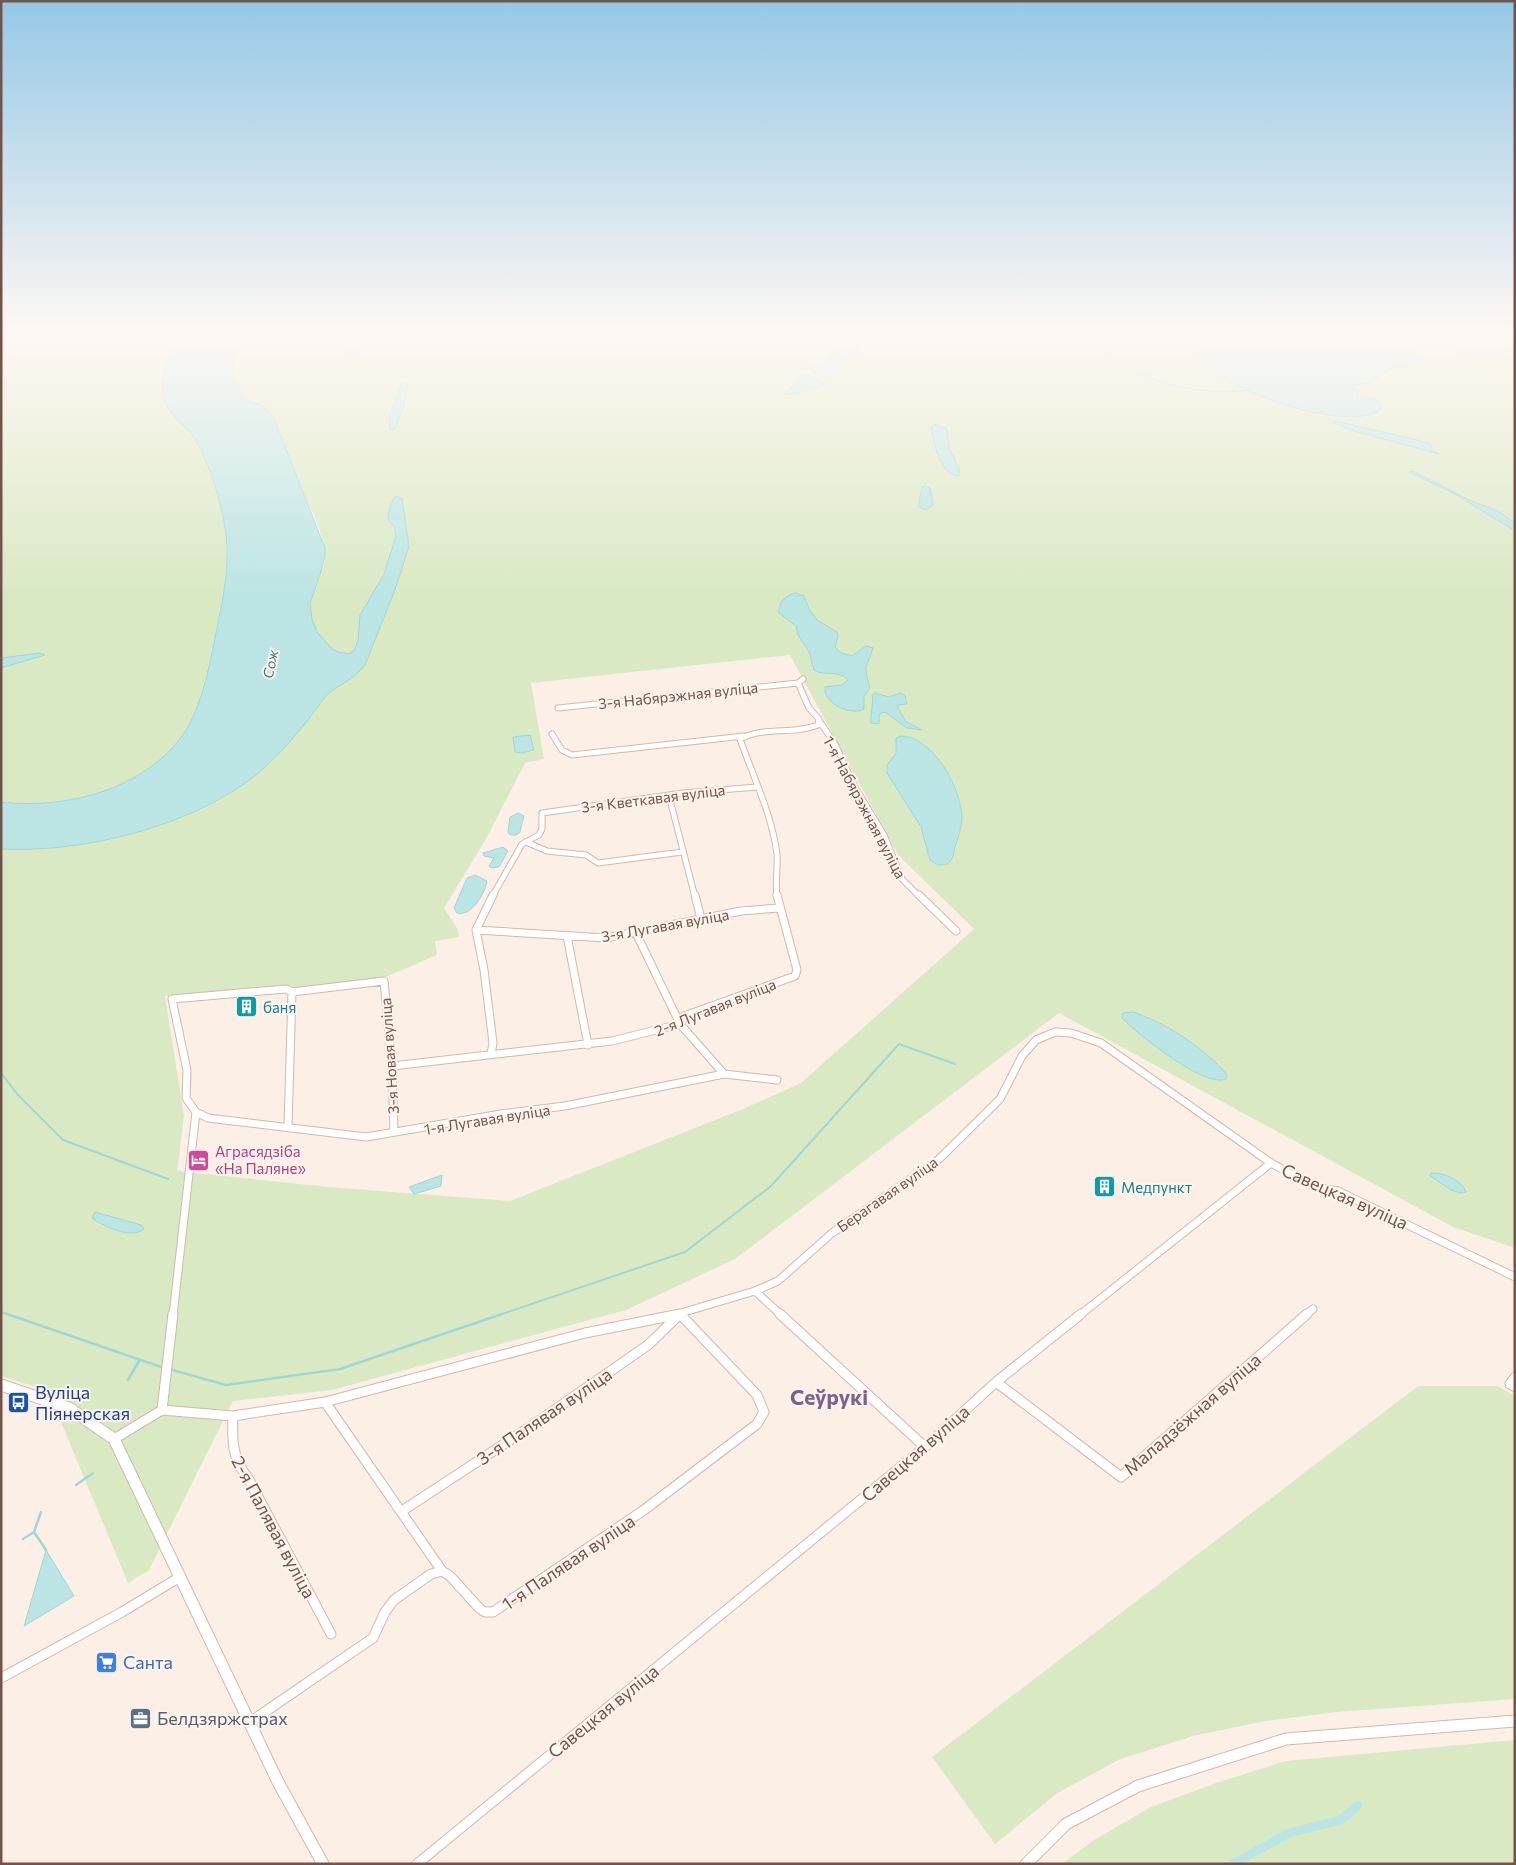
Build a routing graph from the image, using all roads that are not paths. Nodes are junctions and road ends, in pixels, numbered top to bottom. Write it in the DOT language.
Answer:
graph roads {
  1 [pos="803,679"];
  2 [pos="798,683"];
  3 [pos="558,708"];
  4 [pos="820,722"];
  5 [pos="552,734"];
  6 [pos="742,737"];
  7 [pos="757,787"];
  8 [pos="683,794"];
  9 [pos="526,842"];
  10 [pos="682,852"];
  11 [pos="779,908"];
  12 [pos="701,919"];
  13 [pos="476,930"];
  14 [pos="956,931"];
  15 [pos="636,933"];
  16 [pos="567,936"];
  17 [pos="292,992"];
  18 [pos="680,1024"];
  19 [pos="588,1045"];
  20 [pos="491,1054"];
  21 [pos="392,1066"];
  22 [pos="724,1074"];
  23 [pos="777,1080"];
  24 [pos="196,1112"];
  25 [pos="288,1127"];
  26 [pos="394,1132"];
  27 [pos="1271,1163"];
  28 [pos="1515,1276"];
  29 [pos="755,1292"];
  30 [pos="1313,1309"];
  31 [pos="680,1314"];
  32 [pos="996,1382"];
  33 [pos="1,1385"];
  34 [pos="325,1402"];
  35 [pos="162,1410"];
  36 [pos="234,1416"];
  37 [pos="114,1439"];
  38 [pos="925,1447"];
  39 [pos="402,1510"];
  40 [pos="442,1571"];
  41 [pos="180,1577"];
  42 [pos="331,1634"];
  43 [pos="1,1678"];
  44 [pos="1515,1721"];
  45 [pos="250,1722"];
  46 [pos="323,1864"];
  47 [pos="417,1864"];
  48 [pos="1026,1864"];
  1 -- 2 [label="street"];
  2 -- 3 [label="street, 3-я Набярэжная вуліца"];
  2 -- 4 [label="street"];
  4 -- 6 [label="street"];
  4 -- 14 [label="street, 1-я Набярэжная вуліца"];
  5 -- 6 [label="street"];
  6 -- 7 [label="street, 2-я Лугавая вуліца"];
  7 -- 8 [label="street, 3-я Кветкавая вуліца"];
  7 -- 11 [label="street, 2-я Лугавая вуліца"];
  8 -- 9 [label="street, 3-я Кветкавая вуліца"];
  8 -- 10 [label="street"];
  9 -- 10 [label="street"];
  9 -- 13 [label="street"];
  10 -- 12 [label="street"];
  11 -- 12 [label="street, 3-я Лугавая вуліца"];
  11 -- 18 [label="street, 2-я Лугавая вуліца"];
  12 -- 15 [label="street, 3-я Лугавая вуліца"];
  13 -- 16 [label="street, 3-я Лугавая вуліца"];
  13 -- 20 [label="street"];
  15 -- 16 [label="street, 3-я Лугавая вуліца"];
  15 -- 18 [label="street"];
  16 -- 19 [label="street"];
  17 -- 21 [label="street, 3-я Новая вуліца"];
  17 -- 24 [label="street"];
  17 -- 25 [label="street"];
  18 -- 19 [label="street, 2-я Лугавая вуліца"];
  18 -- 22 [label="street"];
  19 -- 20 [label="street, 2-я Лугавая вуліца"];
  20 -- 21 [label="street, 2-я Лугавая вуліца"];
  21 -- 26 [label="street, 3-я Новая вуліца"];
  22 -- 23 [label="street, 1-я Лугавая вуліца"];
  22 -- 26 [label="street, 1-я Лугавая вуліца"];
  24 -- 25 [label="street, 1-я Лугавая вуліца"];
  24 -- 35 [label="street"];
  25 -- 26 [label="street, 1-я Лугавая вуліца"];
  27 -- 28 [label="street, Савецкая вуліца"];
  27 -- 29 [label="street, Берагавая вуліца"];
  27 -- 32 [label="street, Савецкая вуліца"];
  29 -- 31 [label="street, Берагавая вуліца"];
  29 -- 38 [label="street"];
  30 -- 32 [label="street, Маладзёжная вуліца"];
  31 -- 34 [label="street, Берагавая вуліца"];
  31 -- 39 [label="street, 3-я Палявая вуліца"];
  31 -- 40 [label="street, 1-я Палявая вуліца"];
  32 -- 38 [label="street, Савецкая вуліца"];
  33 -- 37 [label="street"];
  34 -- 36 [label="street, Берагавая вуліца"];
  34 -- 39 [label="street, 1-я Палявая вуліца"];
  35 -- 36 [label="street, Берагавая вуліца"];
  35 -- 37 [label="street"];
  36 -- 42 [label="street, 2-я Палявая вуліца"];
  37 -- 41 [label="street"];
  38 -- 47 [label="street, Савецкая вуліца"];
  39 -- 40 [label="street, 1-я Палявая вуліца"];
  40 -- 45 [label="street"];
  41 -- 43 [label="street"];
  41 -- 45 [label="street"];
  44 -- 48 [label="street"];
  45 -- 46 [label="street"];
}
